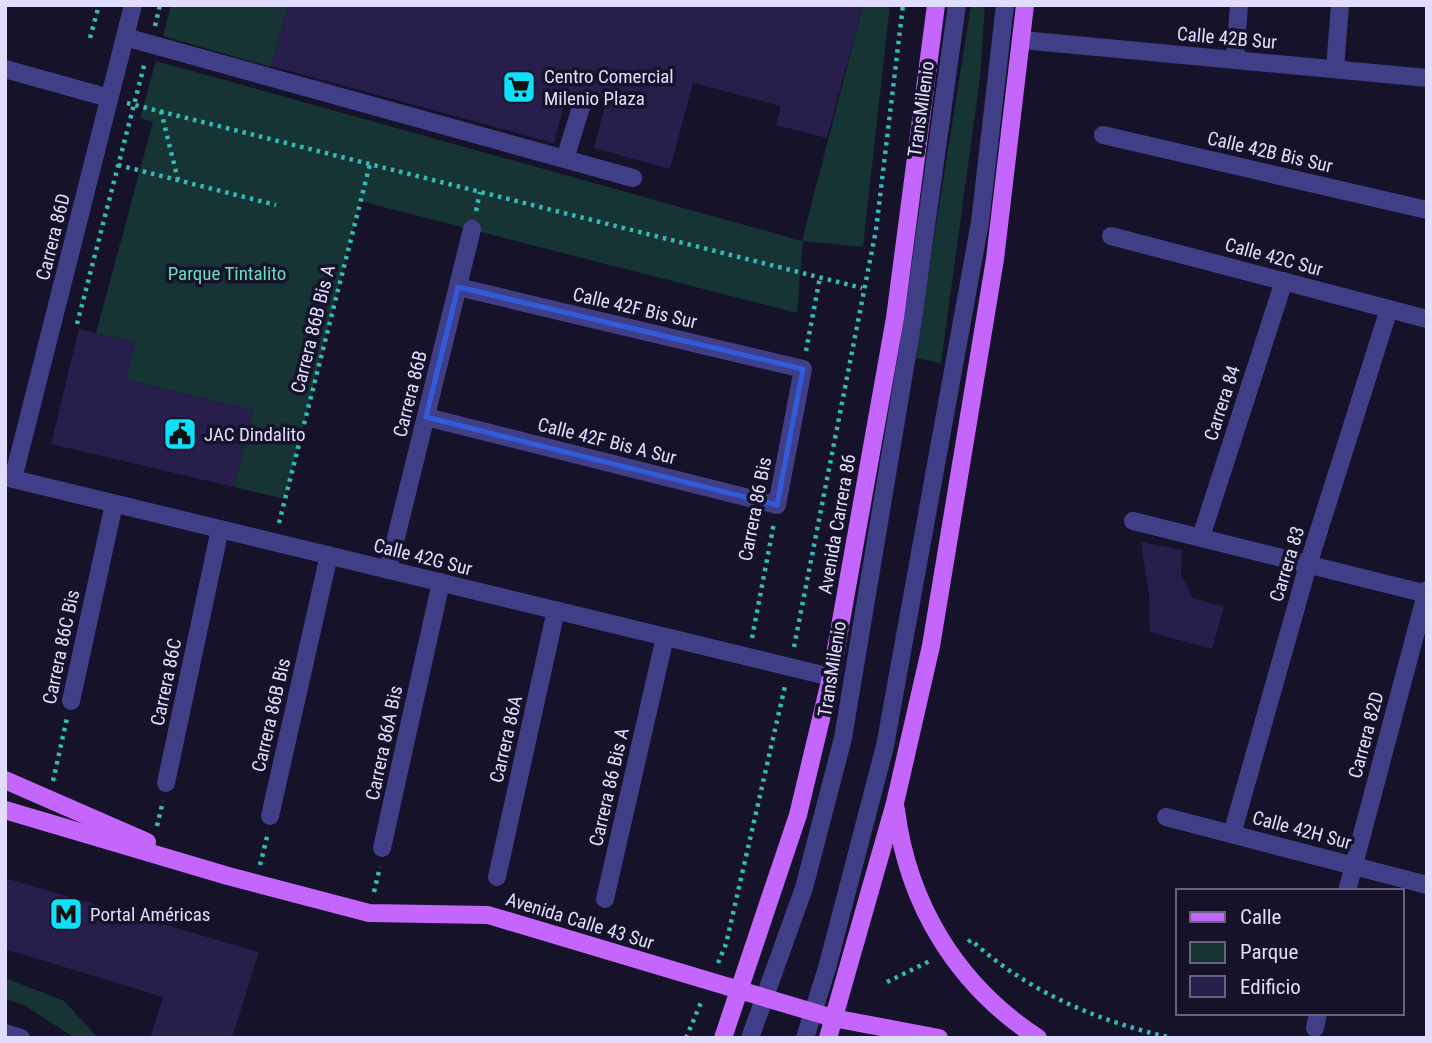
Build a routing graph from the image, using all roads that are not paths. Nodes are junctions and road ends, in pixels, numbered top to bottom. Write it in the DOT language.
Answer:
graph roads {
  1 [pos="133,5"];
  2 [pos="936,5"];
  3 [pos="957,5"];
  4 [pos="1005,5"];
  5 [pos="1025,5"];
  6 [pos="1239,5"];
  7 [pos="1340,5"];
  8 [pos="125,37"];
  9 [pos="1023,40"];
  10 [pos="1235,60"];
  11 [pos="5,69"];
  12 [pos="1335,69"];
  13 [pos="1427,78"];
  14 [pos="109,98"];
  15 [pos="581,107"];
  16 [pos="1103,135"];
  17 [pos="565,159"];
  18 [pos="632,178"];
  19 [pos="1427,210"];
  20 [pos="472,229"];
  21 [pos="1111,236"];
  22 [pos="1284,281"];
  23 [pos="458,287"];
  24 [pos="1389,309"];
  25 [pos="1427,318"];
  26 [pos="803,369"];
  27 [pos="426,417"];
  28 [pos="9,478"];
  29 [pos="114,504"];
  30 [pos="777,505"];
  31 [pos="1133,521"];
  32 [pos="220,529"];
  33 [pos="1201,537"];
  34 [pos="329,555"];
  35 [pos="1308,565"];
  36 [pos="388,570"];
  37 [pos="441,582"];
  38 [pos="1426,593"];
  39 [pos="556,610"];
  40 [pos="665,636"];
  41 [pos="831,677"];
  42 [pos="71,701"];
  43 [pos="5,780"];
  44 [pos="166,783"];
  45 [pos="895,803"];
  46 [pos="5,810"];
  47 [pos="270,816"];
  48 [pos="1166,817"];
  49 [pos="1232,834"];
  50 [pos="382,848"];
  51 [pos="1353,865"];
  52 [pos="228,876"];
  53 [pos="497,877"];
  54 [pos="1427,885"];
  55 [pos="1347,889"];
  56 [pos="605,899"];
  57 [pos="740,990"];
  58 [pos="765,998"];
  59 [pos="813,1012"];
  60 [pos="834,1018"];
  61 [pos="5,1033"];
  62 [pos="20,1038"];
  63 [pos="723,1038"];
  64 [pos="750,1038"];
  65 [pos="805,1038"];
  66 [pos="828,1038"];
  67 [pos="939,1038"];
  68 [pos="1038,1038"];
  1 -- 8 [label="street, Carrera 86D"];
  2 -- 41 [label="main road, Avenida Carrera 86"];
  3 -- 58 [label="street, TransMilenio"];
  4 -- 59 [label="street"];
  5 -- 9 [label="main road"];
  6 -- 10 [label="street"];
  7 -- 12 [label="street"];
  8 -- 14 [label="street, Carrera 86D"];
  8 -- 17 [label="street"];
  9 -- 10 [label="street, Calle 42B Sur"];
  9 -- 45 [label="main road"];
  10 -- 12 [label="street, Calle 42B Sur"];
  11 -- 14 [label="street"];
  12 -- 13 [label="street, Calle 42B Sur"];
  14 -- 28 [label="street, Carrera 86D"];
  15 -- 17 [label="street"];
  16 -- 19 [label="street, Calle 42B Bis Sur"];
  17 -- 18 [label="street"];
  20 -- 23 [label="street, Carrera 86B"];
  21 -- 22 [label="street, Calle 42C Sur"];
  22 -- 24 [label="street, Calle 42C Sur"];
  22 -- 33 [label="street, Carrera 84"];
  23 -- 26 [label="street, Calle 42F Bis Sur"];
  23 -- 27 [label="street, Carrera 86B"];
  24 -- 25 [label="street, Calle 42C Sur"];
  24 -- 35 [label="street, Carrera 83"];
  26 -- 30 [label="street, Carrera 86 Bis"];
  27 -- 30 [label="street, Calle 42F Bis A Sur"];
  27 -- 36 [label="street, Carrera 86B"];
  28 -- 29 [label="street, Calle 42G Sur"];
  29 -- 32 [label="street, Calle 42G Sur"];
  29 -- 42 [label="street, Carrera 86C Bis"];
  31 -- 33 [label="street"];
  32 -- 34 [label="street, Calle 42G Sur"];
  32 -- 44 [label="street, Carrera 86C"];
  33 -- 35 [label="street"];
  34 -- 36 [label="street, Calle 42G Sur"];
  34 -- 47 [label="street, Carrera 86B Bis"];
  35 -- 38 [label="street"];
  35 -- 49 [label="street, Carrera 83"];
  36 -- 37 [label="street, Calle 42G Sur"];
  37 -- 39 [label="street, Calle 42G Sur"];
  37 -- 50 [label="street, Carrera 86A Bis"];
  38 -- 51 [label="street, Carrera 82D"];
  39 -- 40 [label="street, Calle 42G Sur"];
  39 -- 53 [label="street, Carrera 86A"];
  40 -- 41 [label="street, Calle 42G Sur"];
  40 -- 56 [label="street, Carrera 86 Bis A"];
  41 -- 57 [label="main road, Avenida Carrera 86"];
  43 -- 52 [label="main road"];
  45 -- 60 [label="main road"];
  45 -- 68 [label="main road"];
  46 -- 52 [label="main road, Avenida Calle 43 Sur"];
  48 -- 49 [label="street, Calle 42H Sur"];
  49 -- 51 [label="street, Calle 42H Sur"];
  51 -- 54 [label="street, Calle 42H Sur"];
  51 -- 55 [label="street, Carrera 82D"];
  52 -- 57 [label="main road, Avenida Calle 43 Sur"];
  57 -- 58 [label="main road, Avenida Calle 43 Sur"];
  57 -- 63 [label="main road, Avenida Carrera 86"];
  58 -- 59 [label="main road, Avenida Calle 43 Sur"];
  58 -- 64 [label="street, TransMilenio"];
  59 -- 60 [label="main road, Avenida Calle 43 Sur"];
  59 -- 65 [label="street"];
  60 -- 66 [label="main road"];
  60 -- 67 [label="main road, Avenida Calle 43 Sur"];
  61 -- 62 [label="street"];
}
